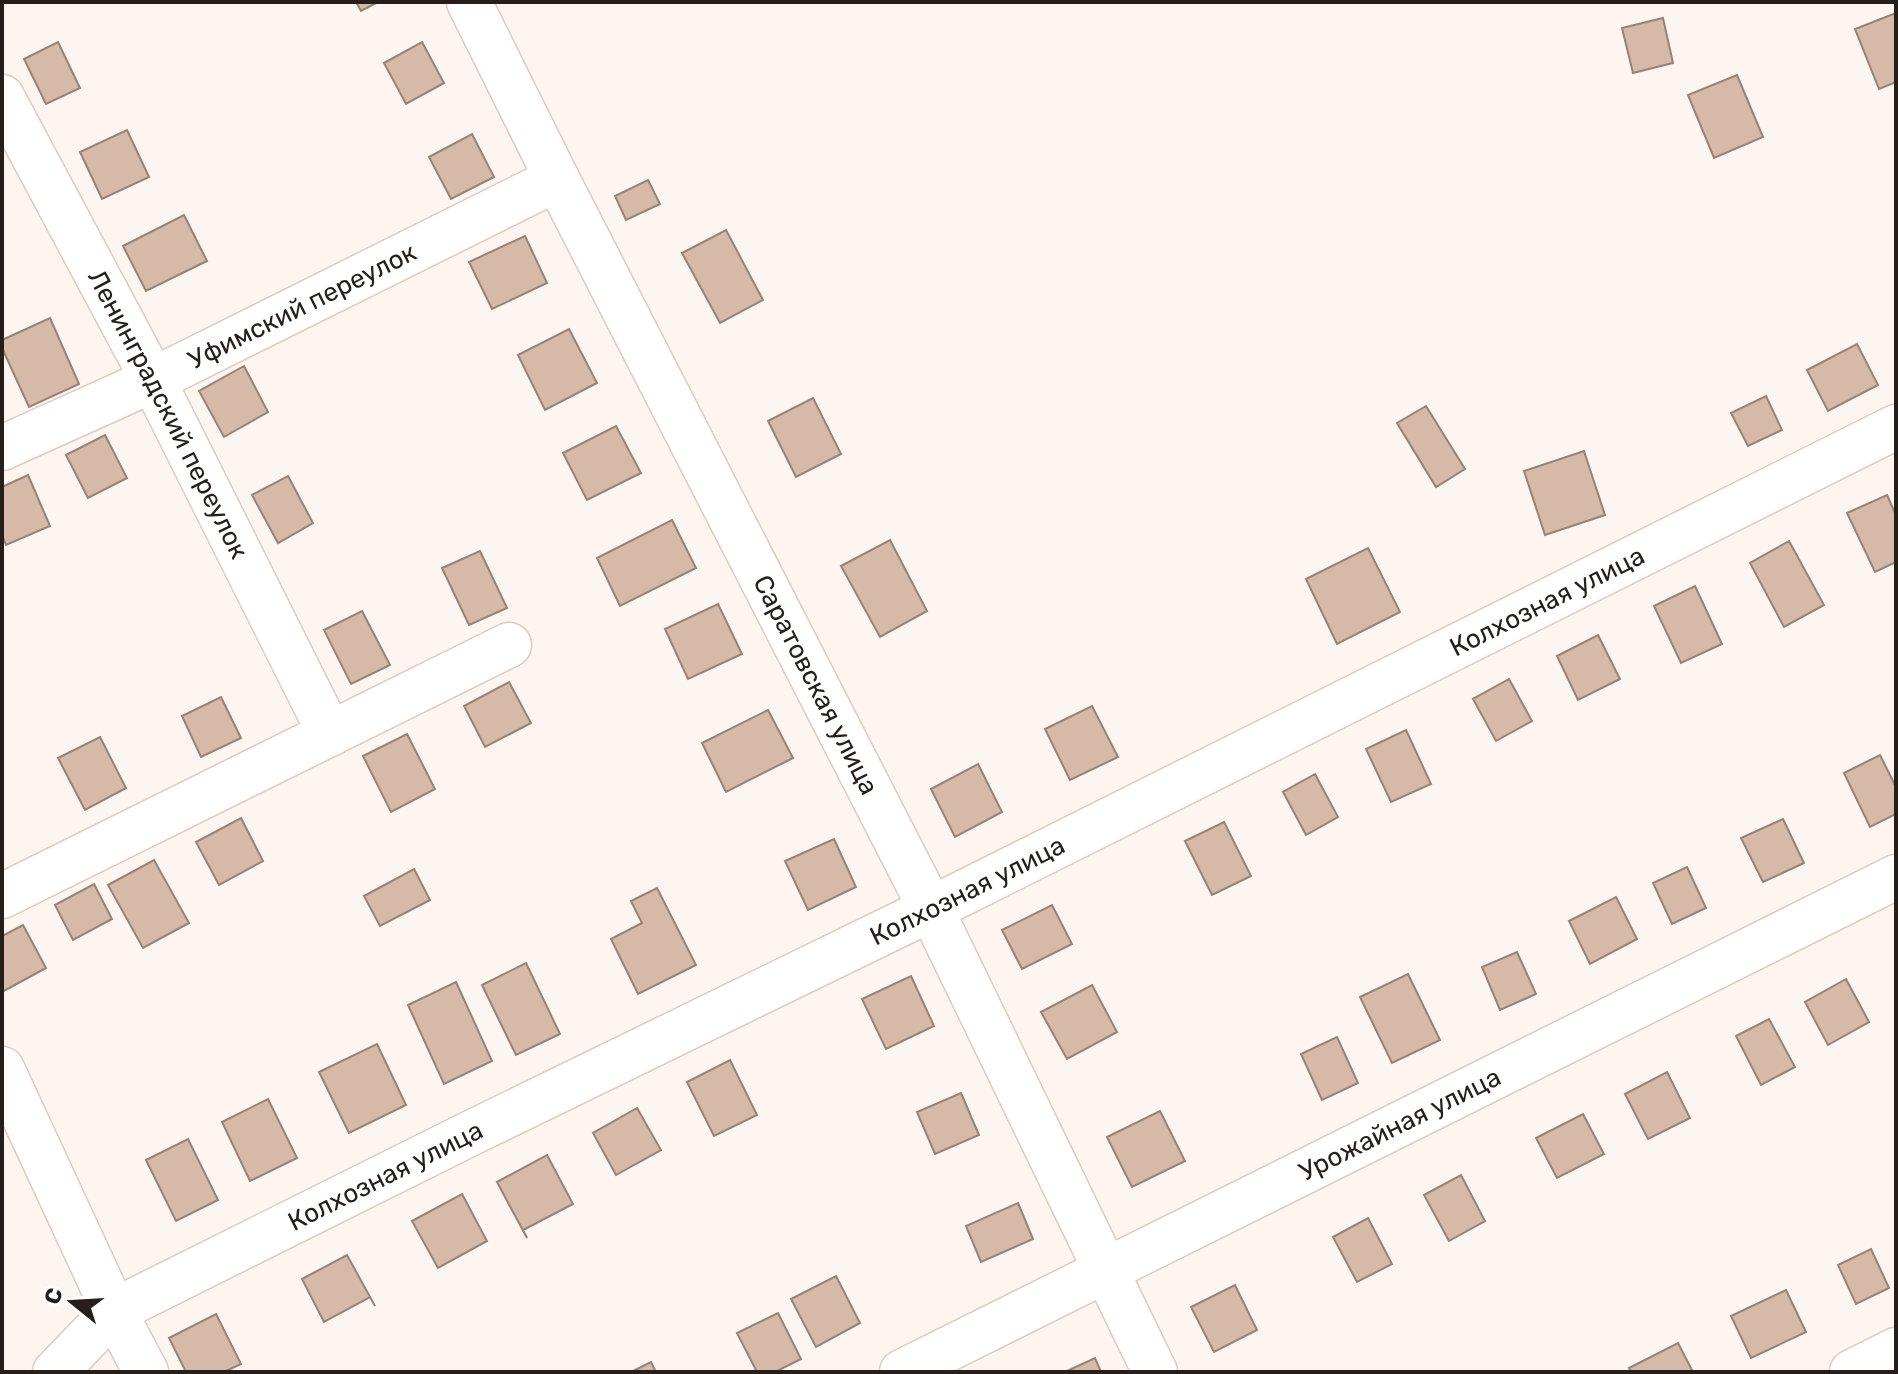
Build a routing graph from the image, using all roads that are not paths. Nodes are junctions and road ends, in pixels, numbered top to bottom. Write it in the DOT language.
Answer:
graph roads {
  1 [pos="469,2"];
  2 [pos="2,97"];
  3 [pos="557,179"];
  4 [pos="153,380"];
  5 [pos="1896,427"];
  6 [pos="2,448"];
  7 [pos="509,645"];
  8 [pos="330,734"];
  9 [pos="1896,877"];
  10 [pos="2,896"];
  11 [pos="931,909"];
  12 [pos="2,1069"];
  13 [pos="1105,1269"];
  14 [pos="114,1311"];
  15 [pos="1896,1350"];
  16 [pos="55,1372"];
  17 [pos="146,1372"];
  18 [pos="902,1372"];
  19 [pos="1155,1372"];
  20 [pos="1852,1372"];
  1 -- 3 [label="street, Саратовская улица"];
  2 -- 4 [label="street, Ленинградский переулок"];
  3 -- 4 [label="street, Уфимский переулок"];
  3 -- 11 [label="street, Саратовская улица"];
  4 -- 6 [label="street, Уфимский переулок"];
  4 -- 8 [label="street, Ленинградский переулок"];
  5 -- 11 [label="street, Колхозная улица"];
  7 -- 8 [label="street"];
  8 -- 10 [label="street"];
  9 -- 13 [label="street, Урожайная улица"];
  11 -- 13 [label="street, Саратовская улица"];
  11 -- 14 [label="street, Колхозная улица"];
  12 -- 14 [label="street"];
  13 -- 18 [label="street, Урожайная улица"];
  13 -- 19 [label="street, Саратовская улица"];
  14 -- 16 [label="street, Колхозная улица"];
  14 -- 17 [label="street"];
  15 -- 20 [label="street"];
}
